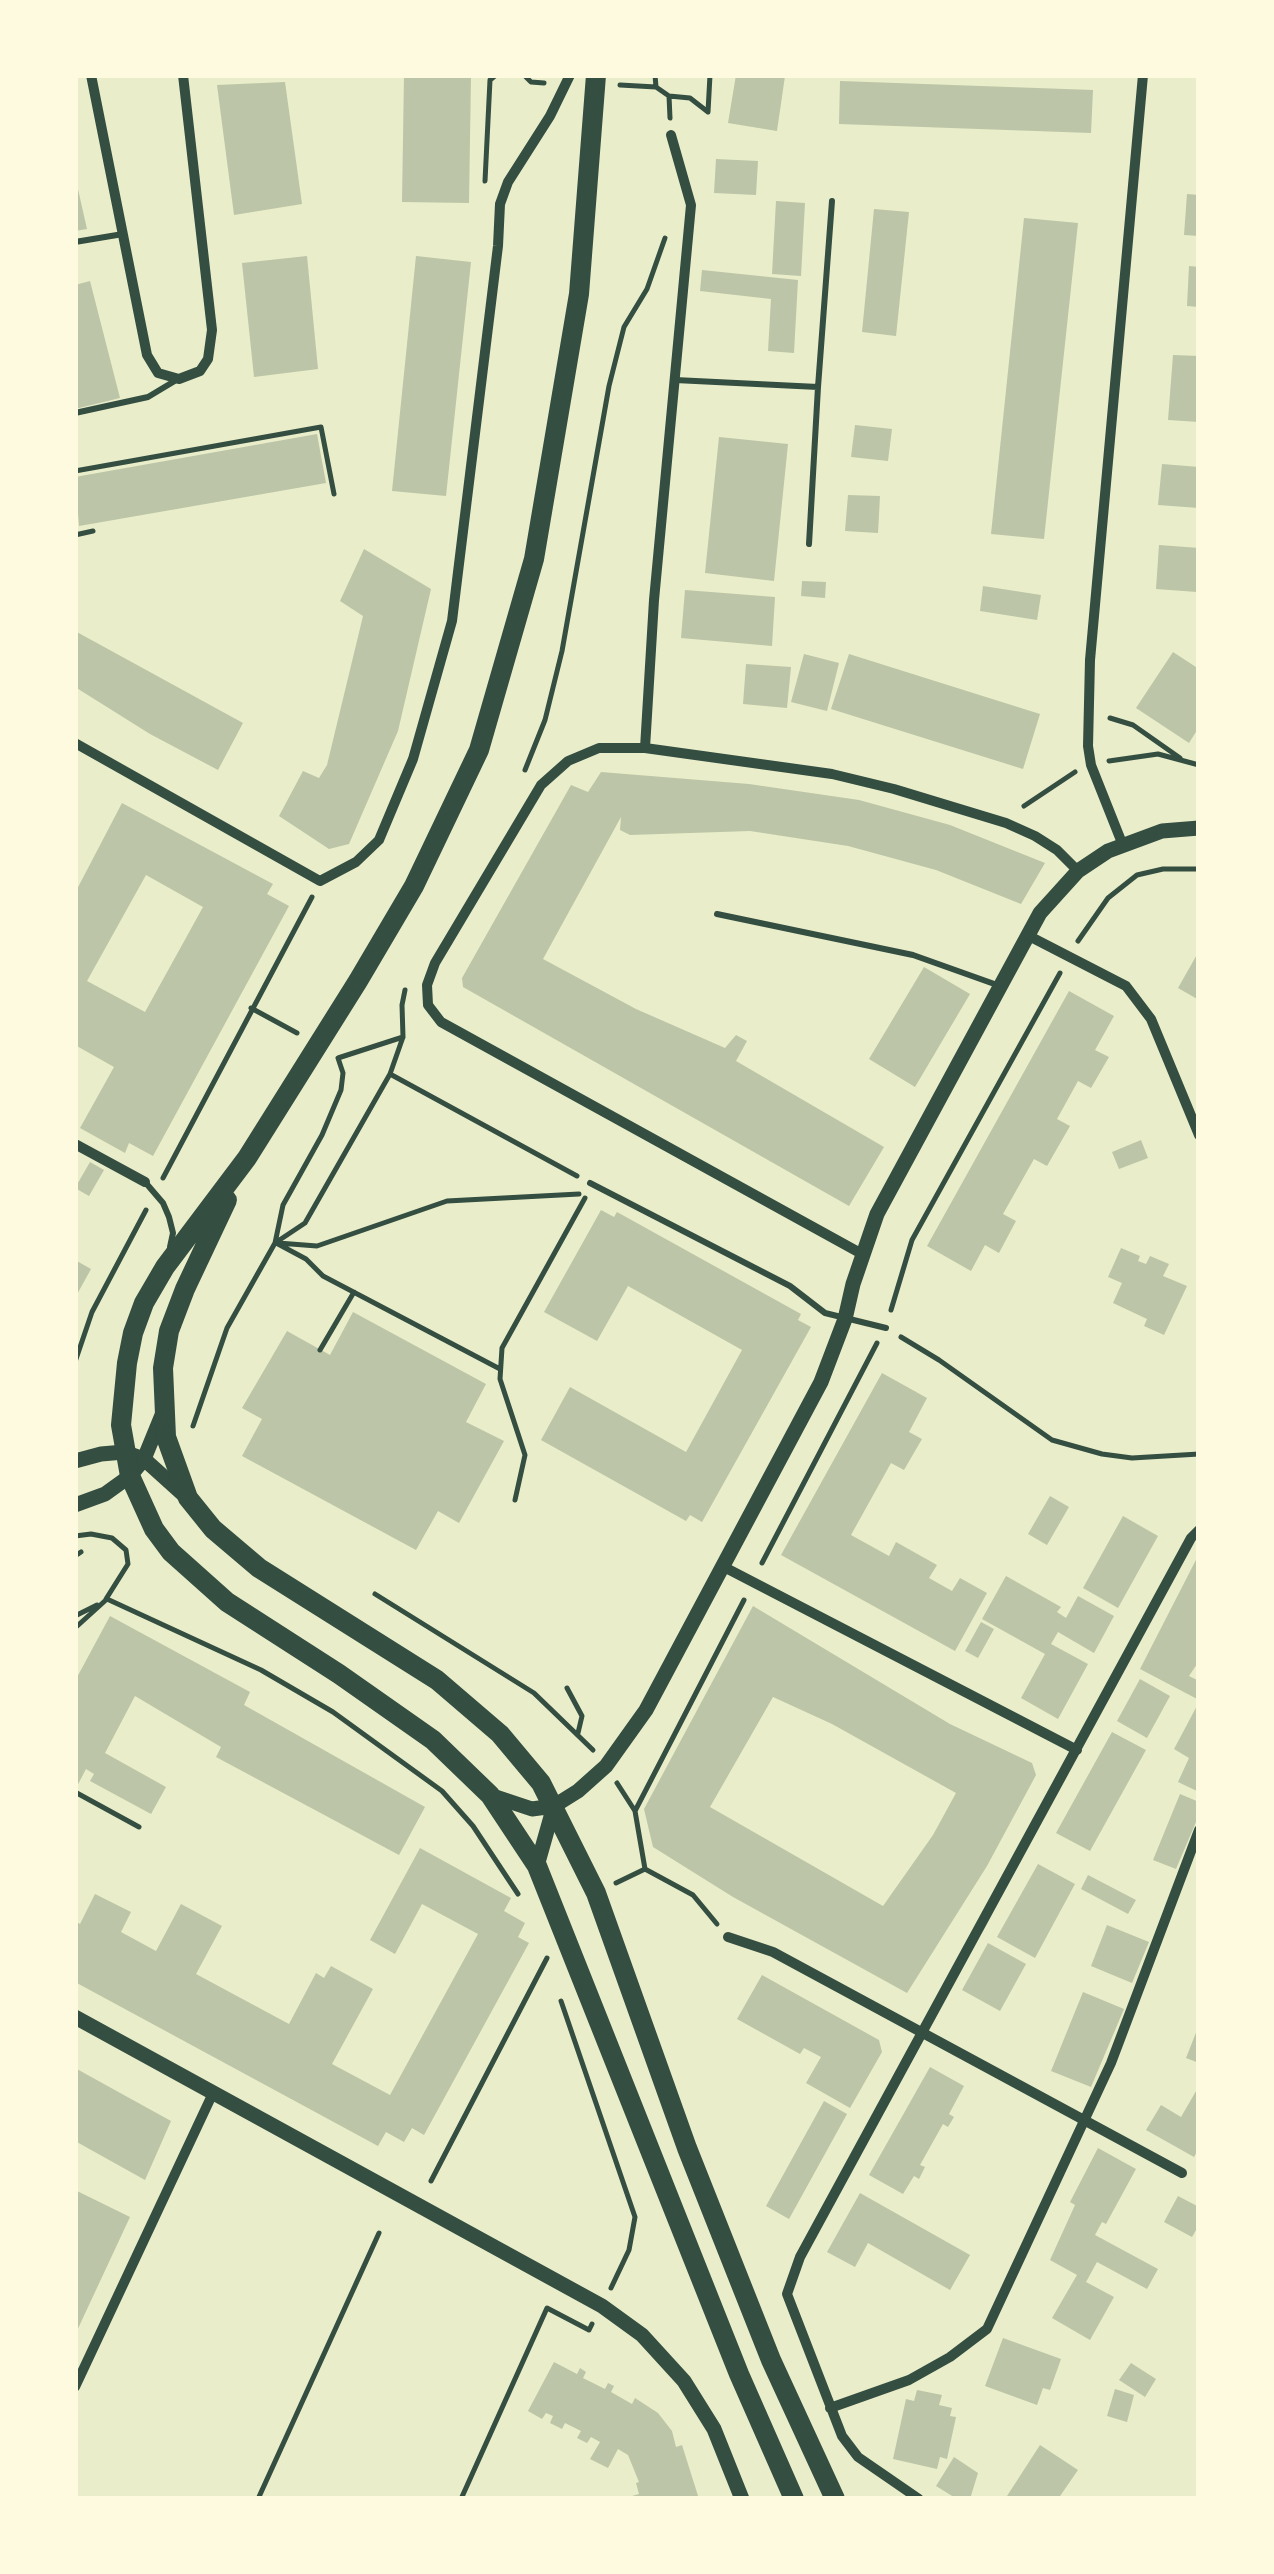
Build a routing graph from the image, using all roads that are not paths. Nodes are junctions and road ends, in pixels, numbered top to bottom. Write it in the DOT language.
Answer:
graph roads {
  1 [pos="91,75"];
  2 [pos="183,75"];
  3 [pos="570,75"];
  4 [pos="596,75"];
  5 [pos="1143,75"];
  6 [pos="671,135"];
  7 [pos="832,201"];
  8 [pos="122,234"];
  9 [pos="75,242"];
  10 [pos="179,379"];
  11 [pos="675,380"];
  12 [pos="818,387"];
  13 [pos="75,413"];
  14 [pos="809,544"];
  15 [pos="75,744"];
  16 [pos="644,748"];
  17 [pos="1199,828"];
  18 [pos="1122,843"];
  19 [pos="1078,872"];
  20 [pos="717,914"];
  21 [pos="1029,936"];
  22 [pos="1001,986"];
  23 [pos="1199,1135"];
  24 [pos="75,1144"];
  25 [pos="247,1158"];
  26 [pos="145,1182"];
  27 [pos="590,1183"];
  28 [pos="862,1254"];
  29 [pos="165,1267"];
  30 [pos="845,1320"];
  31 [pos="886,1328"];
  32 [pos="163,1411"];
  33 [pos="134,1456"];
  34 [pos="75,1461"];
  35 [pos="130,1476"];
  36 [pos="188,1498"];
  37 [pos="75,1505"];
  38 [pos="1199,1530"];
  39 [pos="724,1567"];
  40 [pos="1077,1750"];
  41 [pos="490,1795"];
  42 [pos="554,1806"];
  43 [pos="1199,1830"];
  44 [pos="537,1866"];
  45 [pos="728,1937"];
  46 [pos="75,2017"];
  47 [pos="923,2033"];
  48 [pos="212,2093"];
  49 [pos="1084,2120"];
  50 [pos="1182,2173"];
  51 [pos="75,2388"];
  52 [pos="830,2408"];
  53 [pos="742,2499"];
  54 [pos="794,2499"];
  55 [pos="835,2499"];
  56 [pos="920,2499"];
  1 -- 8 [label="street"];
  2 -- 10 [label="street"];
  3 -- 15 [label="street"];
  4 -- 25 [label="highway"];
  5 -- 18 [label="street"];
  6 -- 11 [label="street"];
  7 -- 12 [label="lane"];
  8 -- 9 [label="lane"];
  8 -- 10 [label="street"];
  10 -- 13 [label="lane"];
  11 -- 12 [label="lane"];
  11 -- 16 [label="street"];
  12 -- 14 [label="lane"];
  16 -- 19 [label="street"];
  16 -- 28 [label="street"];
  17 -- 18 [label="street"];
  18 -- 19 [label="street"];
  19 -- 21 [label="street"];
  20 -- 22 [label="lane"];
  21 -- 22 [label="street"];
  21 -- 23 [label="street"];
  22 -- 28 [label="street"];
  24 -- 26 [label="street"];
  25 -- 29 [label="highway"];
  25 -- 32 [label="highway"];
  26 -- 29 [label="lane"];
  27 -- 30 [label="lane"];
  28 -- 30 [label="street"];
  29 -- 33 [label="highway"];
  30 -- 31 [label="lane"];
  30 -- 39 [label="street"];
  32 -- 33 [label="street"];
  32 -- 36 [label="highway"];
  33 -- 34 [label="street"];
  33 -- 35 [label="highway"];
  33 -- 36 [label="street"];
  35 -- 37 [label="street"];
  35 -- 41 [label="highway"];
  36 -- 42 [label="highway"];
  38 -- 40 [label="street"];
  39 -- 40 [label="street"];
  39 -- 42 [label="street"];
  40 -- 47 [label="street"];
  41 -- 42 [label="street"];
  41 -- 44 [label="highway"];
  42 -- 44 [label="street"];
  42 -- 55 [label="highway"];
  43 -- 49 [label="street"];
  44 -- 54 [label="highway"];
  45 -- 47 [label="street"];
  46 -- 48 [label="street"];
  47 -- 49 [label="street"];
  47 -- 52 [label="street"];
  48 -- 51 [label="street"];
  48 -- 53 [label="street"];
  49 -- 50 [label="street"];
  49 -- 52 [label="street"];
  52 -- 56 [label="street"];
}
